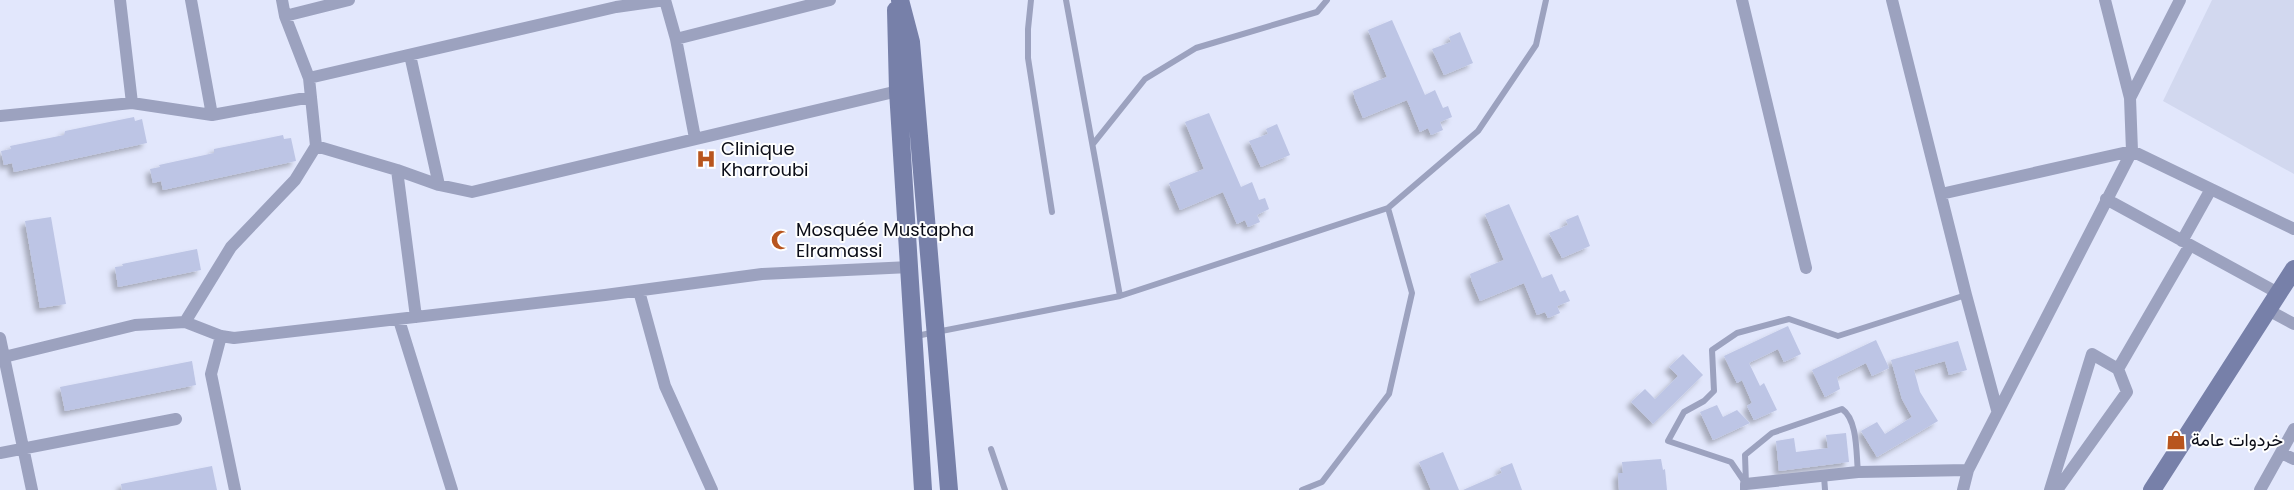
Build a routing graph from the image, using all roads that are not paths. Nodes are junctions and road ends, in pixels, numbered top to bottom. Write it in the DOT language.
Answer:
graph roads {
  1 [pos="120,0"];
  2 [pos="192,0"];
  3 [pos="282,0"];
  4 [pos="349,0"];
  5 [pos="665,0"];
  6 [pos="830,0"];
  7 [pos="896,0"];
  8 [pos="900,0"];
  9 [pos="1031,0"];
  10 [pos="1066,0"];
  11 [pos="1328,0"];
  12 [pos="1546,0"];
  13 [pos="1742,0"];
  14 [pos="1892,0"];
  15 [pos="2105,0"];
  16 [pos="2180,0"];
  17 [pos="285,16"];
  18 [pos="676,39"];
  19 [pos="410,55"];
  20 [pos="309,78"];
  21 [pos="898,91"];
  22 [pos="311,97"];
  23 [pos="2130,98"];
  24 [pos="132,103"];
  25 [pos="212,115"];
  26 [pos="0,116"];
  27 [pos="695,138"];
  28 [pos="1093,144"];
  29 [pos="316,146"];
  30 [pos="2132,151"];
  31 [pos="397,170"];
  32 [pos="439,185"];
  33 [pos="2211,189"];
  34 [pos="1941,194"];
  35 [pos="2106,200"];
  36 [pos="1388,208"];
  37 [pos="1052,212"];
  38 [pos="2294,229"];
  39 [pos="2186,243"];
  40 [pos="910,267"];
  41 [pos="1806,268"];
  42 [pos="2294,268"];
  43 [pos="639,290"];
  44 [pos="2278,294"];
  45 [pos="1966,295"];
  46 [pos="1120,296"];
  47 [pos="2268,310"];
  48 [pos="416,317"];
  49 [pos="400,320"];
  50 [pos="185,322"];
  51 [pos="2294,324"];
  52 [pos="937,332"];
  53 [pos="221,336"];
  54 [pos="915,337"];
  55 [pos="0,338"];
  56 [pos="2,357"];
  57 [pos="2118,369"];
  58 [pos="1997,410"];
  59 [pos="176,420"];
  60 [pos="2294,429"];
  61 [pos="24,449"];
  62 [pos="991,449"];
  63 [pos="0,453"];
  64 [pos="2281,453"];
  65 [pos="2294,459"];
  66 [pos="1968,470"];
  67 [pos="1858,472"];
  68 [pos="1824,476"];
  69 [pos="1746,487"];
  70 [pos="32,490"];
  71 [pos="235,490"];
  72 [pos="452,490"];
  73 [pos="712,490"];
  74 [pos="923,490"];
  75 [pos="948,490"];
  76 [pos="1005,490"];
  77 [pos="1302,490"];
  78 [pos="1825,490"];
  79 [pos="1964,490"];
  80 [pos="2050,490"];
  81 [pos="2057,490"];
  82 [pos="2152,490"];
  83 [pos="2260,490"];
  1 -- 24 [label="street"];
  2 -- 25 [label="street"];
  3 -- 17 [label="street"];
  4 -- 17 [label="street"];
  5 -- 18 [label="street"];
  5 -- 19 [label="street"];
  6 -- 18 [label="street"];
  7 -- 21 [label="main road"];
  8 -- 52 [label="main road"];
  9 -- 37 [label="lane"];
  10 -- 28 [label="lane"];
  11 -- 28 [label="lane"];
  12 -- 36 [label="lane"];
  13 -- 41 [label="street"];
  14 -- 34 [label="street"];
  15 -- 23 [label="street"];
  16 -- 23 [label="street"];
  17 -- 20 [label="street"];
  18 -- 27 [label="street"];
  19 -- 20 [label="street"];
  19 -- 32 [label="street"];
  20 -- 22 [label="street"];
  21 -- 27 [label="street"];
  21 -- 40 [label="main road"];
  22 -- 25 [label="street"];
  22 -- 29 [label="street"];
  23 -- 30 [label="street"];
  24 -- 25 [label="street"];
  24 -- 26 [label="street"];
  27 -- 32 [label="street"];
  28 -- 46 [label="lane"];
  29 -- 31 [label="street"];
  29 -- 50 [label="street"];
  30 -- 33 [label="street"];
  30 -- 34 [label="street"];
  30 -- 35 [label="street"];
  31 -- 32 [label="street"];
  31 -- 48 [label="street"];
  33 -- 38 [label="street"];
  33 -- 39 [label="street"];
  34 -- 45 [label="street"];
  35 -- 39 [label="street"];
  35 -- 58 [label="street"];
  36 -- 46 [label="lane"];
  36 -- 77 [label="lane"];
  39 -- 44 [label="street"];
  39 -- 57 [label="street"];
  40 -- 43 [label="street"];
  40 -- 54 [label="main road"];
  42 -- 44 [label="main road"];
  43 -- 48 [label="street"];
  43 -- 73 [label="street"];
  44 -- 47 [label="main road"];
  45 -- 58 [label="street"];
  45 -- 69 [label="lane"];
  46 -- 52 [label="lane"];
  47 -- 51 [label="street"];
  47 -- 82 [label="main road"];
  48 -- 49 [label="street"];
  49 -- 53 [label="street"];
  49 -- 72 [label="street"];
  50 -- 53 [label="street"];
  50 -- 56 [label="street"];
  52 -- 54 [label="lane"];
  52 -- 75 [label="main road"];
  53 -- 71 [label="street"];
  54 -- 74 [label="main road"];
  55 -- 56 [label="street"];
  56 -- 61 [label="street"];
  57 -- 80 [label="street"];
  57 -- 81 [label="street"];
  58 -- 66 [label="street"];
  59 -- 61 [label="street"];
  60 -- 64 [label="street"];
  61 -- 63 [label="street"];
  61 -- 70 [label="street"];
  62 -- 76 [label="lane"];
  64 -- 65 [label="street"];
  64 -- 83 [label="street"];
  66 -- 67 [label="street"];
  66 -- 79 [label="street"];
  67 -- 68 [label="street"];
  67 -- 69 [label="lane"];
  68 -- 69 [label="street"];
  68 -- 78 [label="lane"];
}
